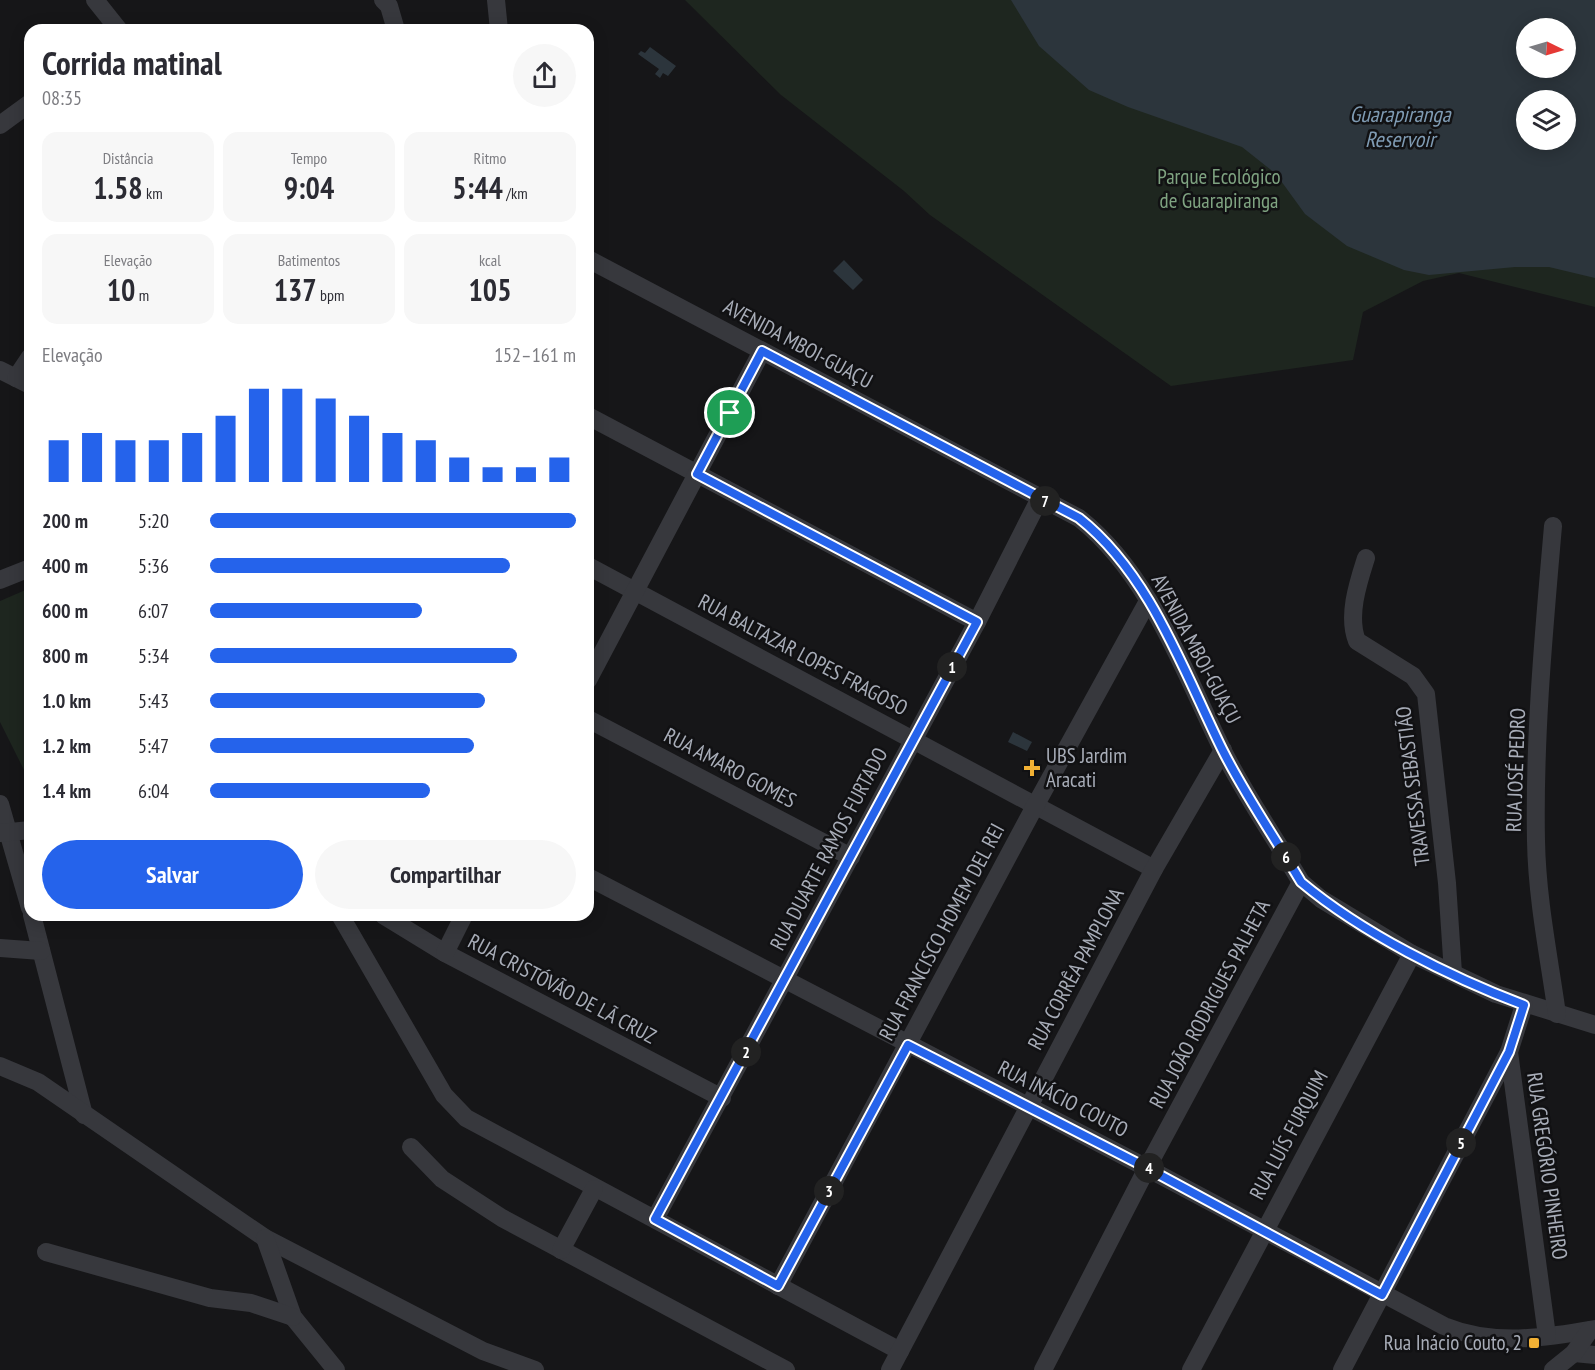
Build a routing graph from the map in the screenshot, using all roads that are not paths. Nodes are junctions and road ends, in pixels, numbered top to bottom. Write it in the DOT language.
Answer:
graph roads {
  1 [pos="95,0"];
  2 [pos="383,0"];
  3 [pos="496,0"];
  4 [pos="113,24"];
  5 [pos="394,24"];
  6 [pos="498,24"];
  7 [pos="24,107"];
  8 [pos="0,124"];
  9 [pos="594,262"];
  10 [pos="762,351"];
  11 [pos="24,365"];
  12 [pos="15,378"];
  13 [pos="594,419"];
  14 [pos="697,474"];
  15 [pos="1040,498"];
  16 [pos="1553,526"];
  17 [pos="1366,558"];
  18 [pos="594,569"];
  19 [pos="24,570"];
  20 [pos="0,580"];
  21 [pos="635,591"];
  22 [pos="1148,601"];
  23 [pos="977,622"];
  24 [pos="594,669"];
  25 [pos="594,722"];
  26 [pos="913,738"];
  27 [pos="1223,750"];
  28 [pos="0,804"];
  29 [pos="1035,806"];
  30 [pos="24,831"];
  31 [pos="4,833"];
  32 [pos="851,857"];
  33 [pos="1154,869"];
  34 [pos="594,880"];
  35 [pos="1301,882"];
  36 [pos="24,891"];
  37 [pos="34,921"];
  38 [pos="343,921"];
  39 [pos="393,921"];
  40 [pos="461,921"];
  41 [pos="0,948"];
  42 [pos="41,951"];
  43 [pos="445,953"];
  44 [pos="1412,954"];
  45 [pos="1453,973"];
  46 [pos="784,979"];
  47 [pos="1524,1005"];
  48 [pos="1557,1014"];
  49 [pos="1595,1025"];
  50 [pos="908,1045"];
  51 [pos="1509,1052"];
  52 [pos="0,1066"];
  53 [pos="722,1098"];
  54 [pos="1029,1107"];
  55 [pos="84,1115"];
  56 [pos="411,1147"];
  57 [pos="1147,1168"];
  58 [pos="594,1189"];
  59 [pos="655,1219"];
  60 [pos="1264,1230"];
  61 [pos="265,1238"];
  62 [pos="561,1250"];
  63 [pos="46,1252"];
  64 [pos="778,1286"];
  65 [pos="1382,1295"];
  66 [pos="293,1317"];
  67 [pos="1592,1329"];
  68 [pos="1547,1336"];
  69 [pos="900,1351"];
  70 [pos="1574,1353"];
  71 [pos="1595,1355"];
  72 [pos="336,1370"];
  73 [pos="535,1370"];
  74 [pos="786,1370"];
  75 [pos="890,1370"];
  76 [pos="1043,1370"];
  77 [pos="1191,1370"];
  78 [pos="1342,1370"];
  79 [pos="1553,1370"];
  1 -- 4 [label="street"];
  2 -- 5 [label="street"];
  3 -- 6 [label="street"];
  7 -- 8 [label="street"];
  9 -- 10 [label="street, AVENIDA MBOI-GUAÇU"];
  10 -- 14 [label="street"];
  10 -- 15 [label="street, AVENIDA MBOI-GUAÇU"];
  11 -- 12 [label="street"];
  13 -- 14 [label="street"];
  14 -- 21 [label="street"];
  14 -- 23 [label="street"];
  15 -- 22 [label="street, AVENIDA MBOI-GUAÇU"];
  15 -- 23 [label="street, RUA DUARTE RAMOS FURTADO"];
  16 -- 48 [label="street, RUA JOSÉ PEDRO"];
  17 -- 45 [label="street, TRAVESSA SEBASTIÃO"];
  18 -- 21 [label="street, RUA BALTAZAR LOPES FRAGOSO"];
  19 -- 20 [label="street"];
  21 -- 24 [label="street"];
  21 -- 26 [label="street, RUA BALTAZAR LOPES FRAGOSO"];
  22 -- 27 [label="street, AVENIDA MBOI-GUAÇU"];
  22 -- 29 [label="street, RUA FRANCISCO HOMEM DEL REI"];
  23 -- 26 [label="street, RUA DUARTE RAMOS FURTADO"];
  25 -- 32 [label="street, RUA AMARO GOMES"];
  26 -- 29 [label="street, RUA BALTAZAR LOPES FRAGOSO"];
  26 -- 32 [label="street, RUA DUARTE RAMOS FURTADO"];
  27 -- 33 [label="street, RUA CORRÊA PAMPLONA"];
  27 -- 35 [label="street, AVENIDA MBOI-GUAÇU"];
  28 -- 31 [label="street"];
  29 -- 33 [label="street, RUA BALTAZAR LOPES FRAGOSO"];
  29 -- 50 [label="street, RUA FRANCISCO HOMEM DEL REI"];
  30 -- 31 [label="street"];
  31 -- 36 [label="street"];
  32 -- 46 [label="street, RUA DUARTE RAMOS FURTADO"];
  33 -- 54 [label="street, RUA CORRÊA PAMPLONA"];
  34 -- 46 [label="street, RUA INÁCIO COUTO"];
  35 -- 44 [label="street, AVENIDA MBOI-GUAÇU"];
  35 -- 57 [label="street, RUA JOÃO RODRIGUES PALHETA"];
  37 -- 42 [label="street"];
  38 -- 58 [label="street"];
  39 -- 43 [label="street, RUA CRISTÓVÃO DE LÃ CRUZ"];
  40 -- 43 [label="street"];
  41 -- 42 [label="street"];
  42 -- 55 [label="street"];
  43 -- 53 [label="street, RUA CRISTÓVÃO DE LÃ CRUZ"];
  44 -- 45 [label="street, AVENIDA MBOI-GUAÇU"];
  44 -- 60 [label="street, RUA LUÍS FURQUIM"];
  45 -- 47 [label="street, AVENIDA MBOI-GUAÇU"];
  46 -- 50 [label="street, RUA INÁCIO COUTO"];
  46 -- 53 [label="street, RUA DUARTE RAMOS FURTADO"];
  47 -- 48 [label="street, AVENIDA MBOI-GUAÇU"];
  47 -- 51 [label="street, RUA GREGÓRIO PINHEIRO"];
  48 -- 49 [label="street, AVENIDA MBOI-GUAÇU"];
  50 -- 54 [label="street, RUA INÁCIO COUTO"];
  50 -- 64 [label="street, RUA FRANCISCO HOMEM DEL REI"];
  51 -- 65 [label="street"];
  51 -- 68 [label="street, RUA GREGÓRIO PINHEIRO"];
  52 -- 55 [label="street"];
  53 -- 59 [label="street, RUA DUARTE RAMOS FURTADO"];
  54 -- 57 [label="street, RUA INÁCIO COUTO"];
  54 -- 69 [label="street, RUA CORRÊA PAMPLONA"];
  55 -- 61 [label="street"];
  56 -- 62 [label="street"];
  57 -- 60 [label="street, RUA INÁCIO COUTO"];
  57 -- 76 [label="street, RUA JOÃO RODRIGUES PALHETA"];
  58 -- 59 [label="street"];
  58 -- 62 [label="street"];
  59 -- 64 [label="street"];
  60 -- 65 [label="street, RUA INÁCIO COUTO"];
  60 -- 77 [label="street, RUA LUÍS FURQUIM"];
  61 -- 66 [label="street"];
  61 -- 73 [label="street"];
  62 -- 74 [label="street"];
  63 -- 66 [label="street"];
  64 -- 69 [label="street"];
  65 -- 68 [label="street, RUA INÁCIO COUTO"];
  65 -- 78 [label="street"];
  66 -- 72 [label="street"];
  67 -- 68 [label="street, RUA INÁCIO COUTO"];
  67 -- 70 [label="street"];
  69 -- 75 [label="street, RUA CORRÊA PAMPLONA"];
  70 -- 71 [label="street"];
  70 -- 79 [label="street"];
}
